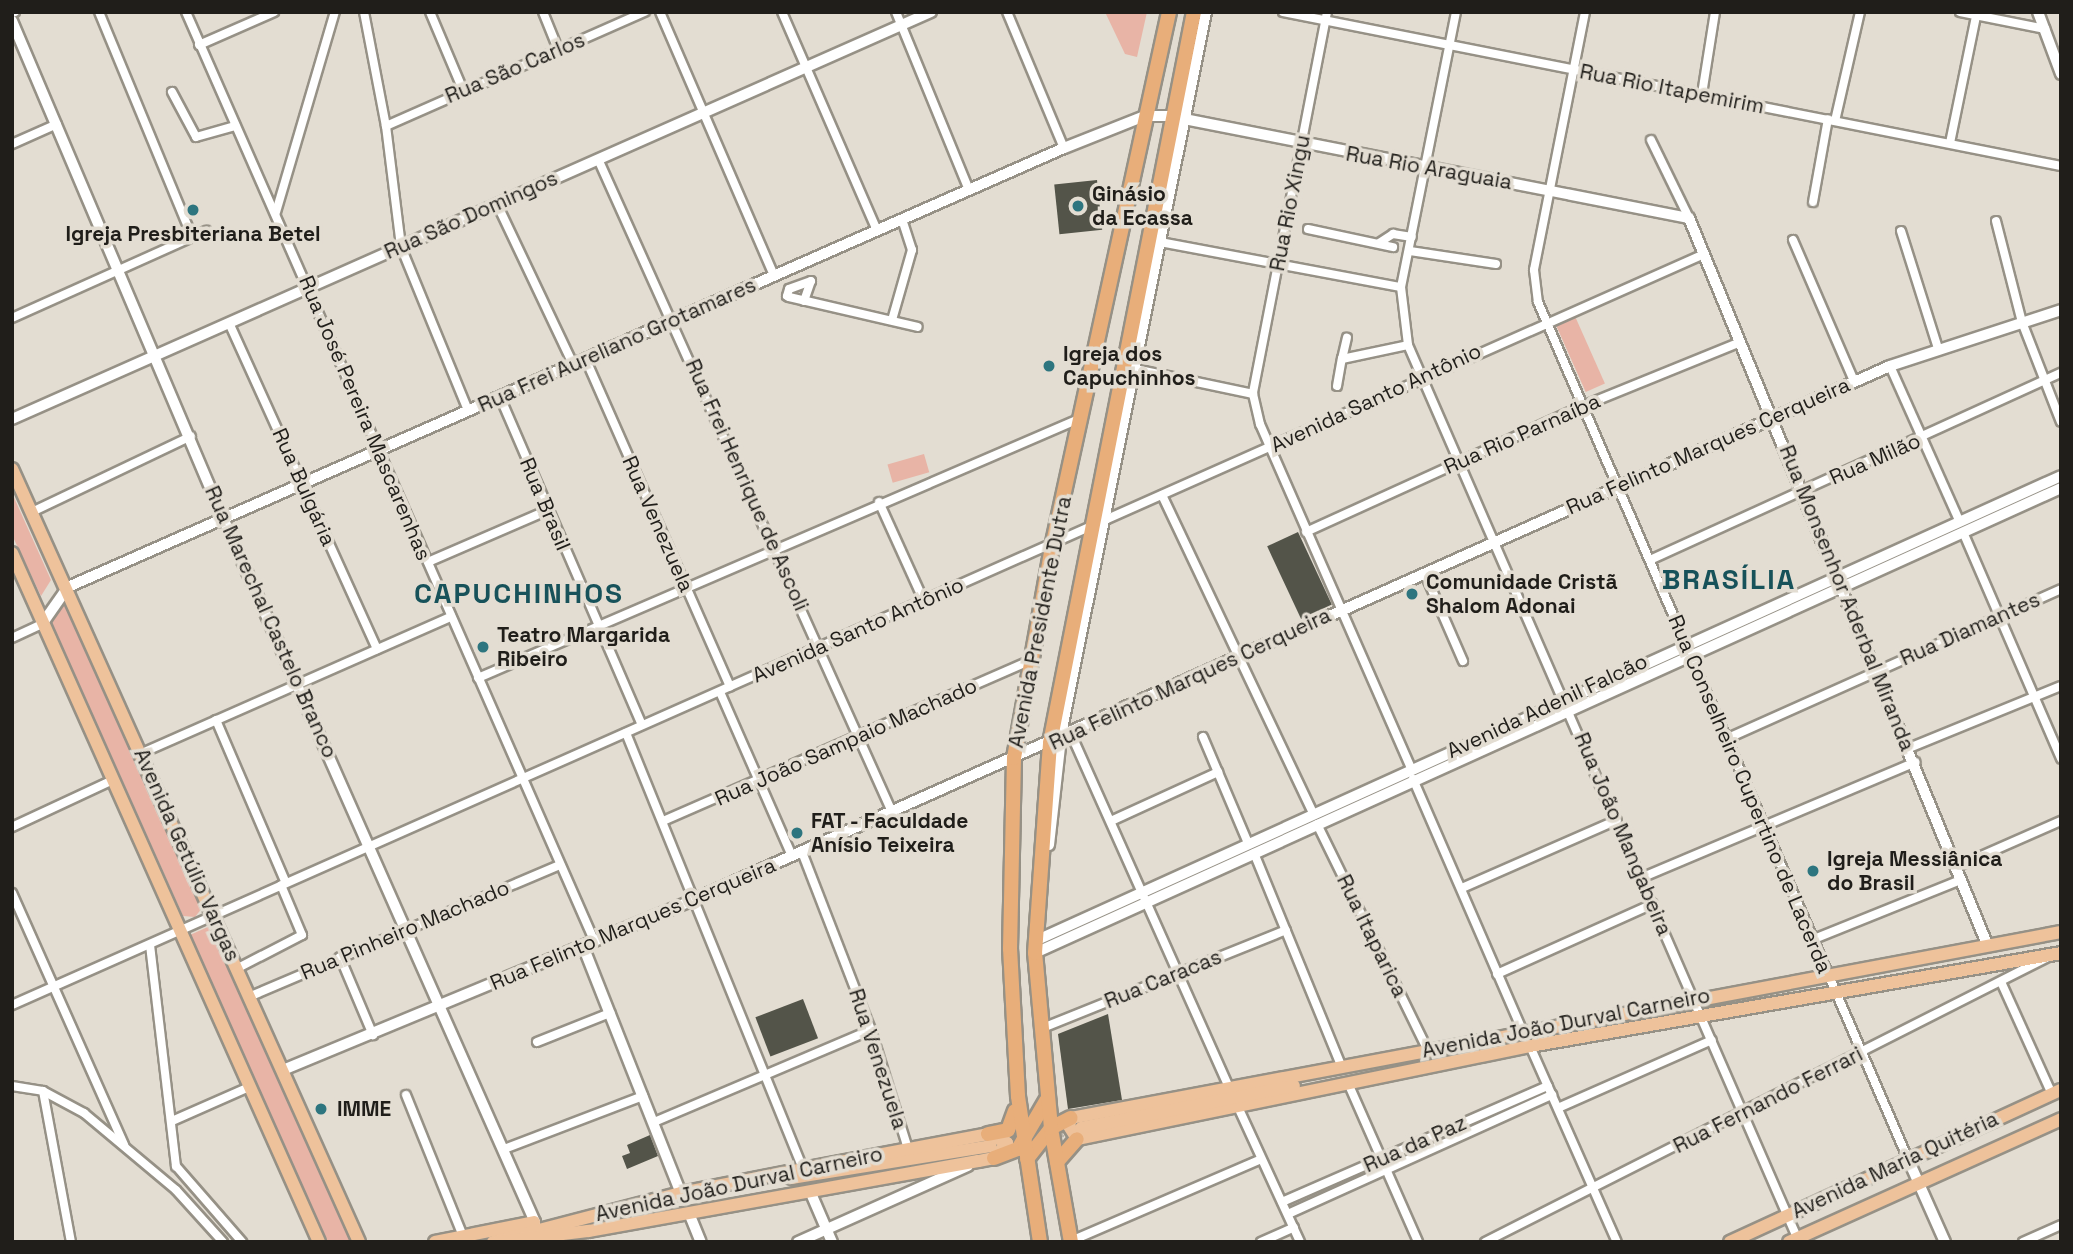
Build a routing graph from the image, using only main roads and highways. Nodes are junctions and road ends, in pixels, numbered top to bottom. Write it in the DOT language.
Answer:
graph roads {
  1 [pos="1169,12"];
  2 [pos="1196,21"];
  3 [pos="12,469"];
  4 [pos="12,553"];
  5 [pos="2061,933"];
  6 [pos="1922,956"];
  7 [pos="2049,956"];
  8 [pos="1941,975"];
  9 [pos="1342,1068"];
  10 [pos="1332,1079"];
  11 [pos="1348,1083"];
  12 [pos="2056,1092"];
  13 [pos="1018,1097"];
  14 [pos="1048,1098"];
  15 [pos="2061,1119"];
  16 [pos="1051,1128"];
  17 [pos="1077,1128"];
  18 [pos="1023,1143"];
  19 [pos="991,1146"];
  20 [pos="1027,1159"];
  21 [pos="1057,1162"];
  22 [pos="833,1174"];
  23 [pos="1029,1177"];
  24 [pos="763,1178"];
  25 [pos="768,1197"];
  26 [pos="576,1218"];
  27 [pos="588,1231"];
  28 [pos="1795,1241"];
  29 [pos="319,1242"];
  30 [pos="359,1242"];
  31 [pos="435,1242"];
  32 [pos="495,1242"];
  33 [pos="555,1242"];
  34 [pos="1040,1242"];
  35 [pos="1071,1242"];
  36 [pos="1730,1242"];
  1 -- 13 [label="highway, Avenida Presidente Dutra"];
  2 -- 14 [label="highway, Avenida Presidente Dutra"];
  3 -- 30 [label="main road, Avenida Getúlio Vargas"];
  4 -- 29 [label="main road, Avenida Getúlio Vargas"];
  5 -- 6 [label="main road, Avenida João Durval Carneiro"];
  5 -- 7 [label="main road"];
  6 -- 8 [label="main road"];
  6 -- 9 [label="main road, Avenida João Durval Carneiro"];
  7 -- 8 [label="main road, Avenida João Durval Carneiro"];
  8 -- 11 [label="main road, Avenida João Durval Carneiro"];
  9 -- 10 [label="main road"];
  9 -- 17 [label="main road, Avenida João Durval Carneiro"];
  10 -- 11 [label="main road"];
  10 -- 17 [label="main road"];
  11 -- 17 [label="main road, Avenida João Durval Carneiro"];
  12 -- 36 [label="main road, Avenida Maria Quitéria"];
  13 -- 18 [label="highway, Avenida Presidente Dutra"];
  13 -- 19 [label="highway"];
  14 -- 16 [label="highway, Avenida Presidente Dutra"];
  14 -- 17 [label="highway"];
  14 -- 18 [label="highway"];
  15 -- 28 [label="main road, Avenida Maria Quitéria"];
  16 -- 17 [label="highway"];
  16 -- 20 [label="highway"];
  16 -- 21 [label="highway, Avenida Presidente Dutra"];
  17 -- 21 [label="highway"];
  18 -- 19 [label="highway"];
  18 -- 20 [label="highway, Avenida Presidente Dutra"];
  19 -- 22 [label="main road"];
  19 -- 23 [label="highway"];
  19 -- 24 [label="main road, Avenida João Durval Carneiro"];
  19 -- 25 [label="main road, Avenida João Durval Carneiro"];
  20 -- 23 [label="highway, Avenida Presidente Dutra"];
  21 -- 35 [label="highway, Avenida Presidente Dutra"];
  22 -- 24 [label="main road"];
  22 -- 25 [label="main road"];
  23 -- 34 [label="highway, Avenida Presidente Dutra"];
  24 -- 26 [label="main road, Avenida João Durval Carneiro"];
  25 -- 27 [label="main road, Avenida João Durval Carneiro"];
  26 -- 31 [label="main road"];
  26 -- 32 [label="main road, Avenida João Durval Carneiro"];
  27 -- 32 [label="main road, Avenida João Durval Carneiro"];
  27 -- 33 [label="main road"];
}
